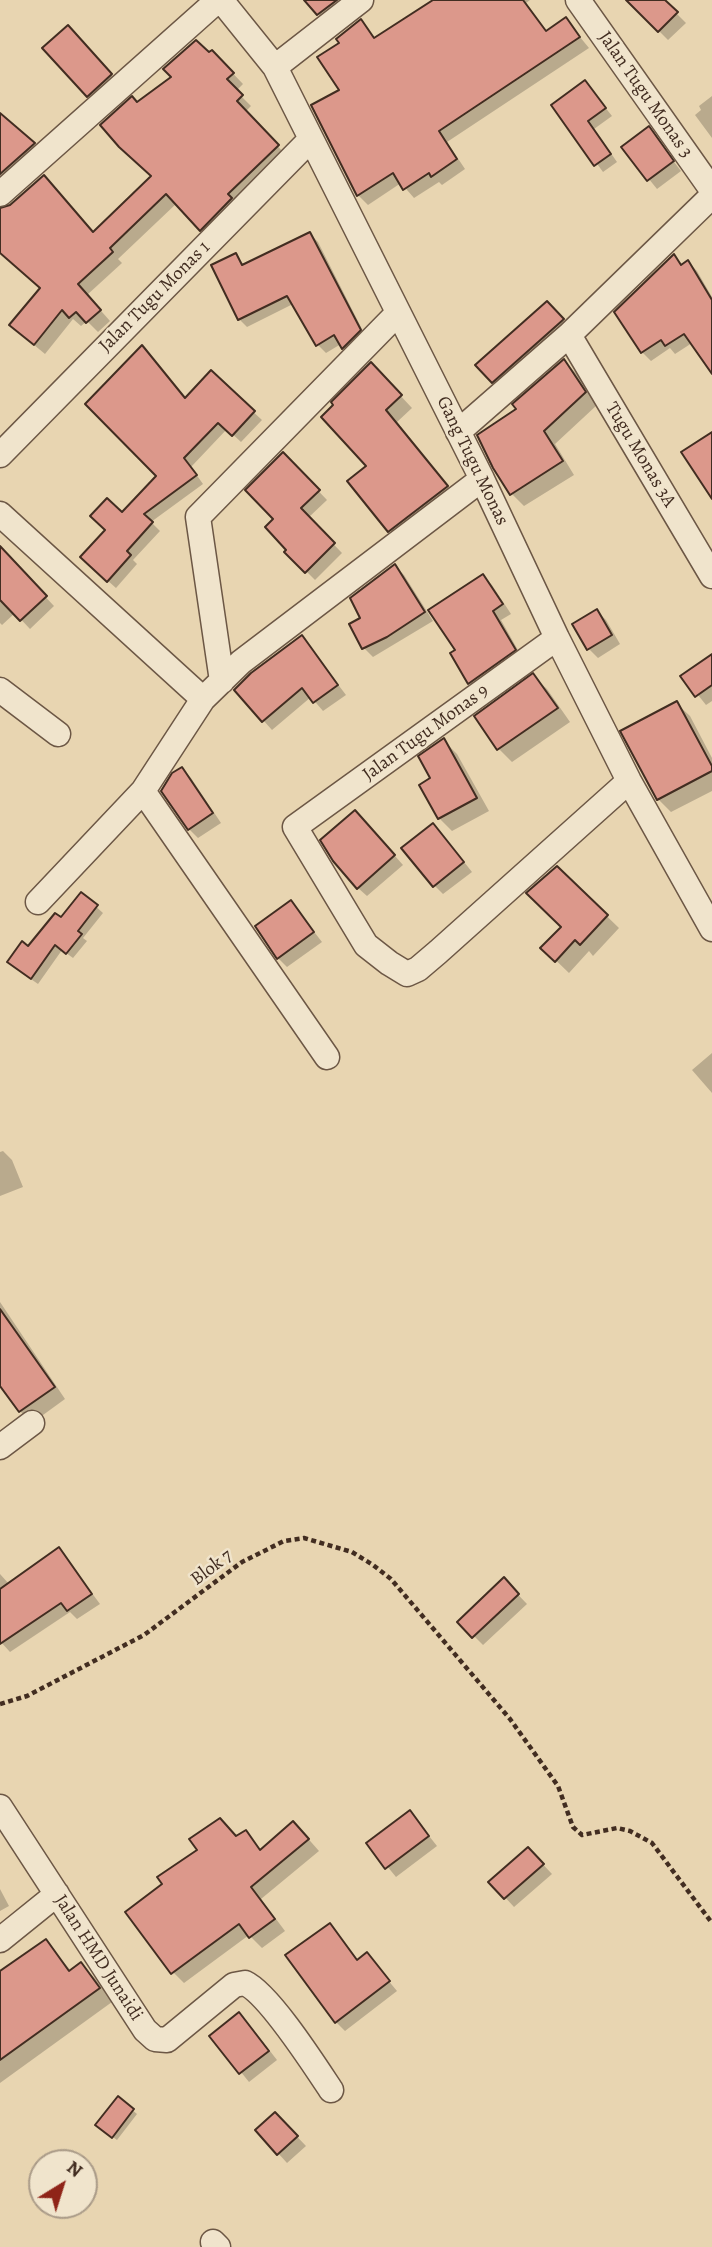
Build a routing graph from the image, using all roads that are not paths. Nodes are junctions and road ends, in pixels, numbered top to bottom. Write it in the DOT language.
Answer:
graph roads {
  1 [pos="220,0"];
  2 [pos="361,0"];
  3 [pos="578,0"];
  4 [pos="275,66"];
  5 [pos="310,140"];
  6 [pos="712,190"];
  7 [pos="0,194"];
  8 [pos="712,196"];
  9 [pos="398,313"];
  10 [pos="569,335"];
  11 [pos="458,432"];
  12 [pos="0,455"];
  13 [pos="482,479"];
  14 [pos="0,514"];
  15 [pos="712,576"];
  16 [pos="556,638"];
  17 [pos="222,681"];
  18 [pos="0,690"];
  19 [pos="203,699"];
  20 [pos="58,734"];
  21 [pos="629,781"];
  22 [pos="143,791"];
  23 [pos="38,902"];
  24 [pos="712,929"];
  25 [pos="327,1057"];
  26 [pos="32,1423"];
  27 [pos="0,1447"];
  28 [pos="0,1807"];
  29 [pos="57,1894"];
  30 [pos="0,1940"];
  31 [pos="331,2090"];
  1 -- 4 [label="street, Gang Tugu Monas"];
  1 -- 7 [label="street"];
  2 -- 4 [label="street"];
  3 -- 6 [label="street, Jalan Tugu Monas 3"];
  4 -- 5 [label="street, Gang Tugu Monas"];
  5 -- 9 [label="street, Gang Tugu Monas"];
  5 -- 12 [label="street, Jalan Tugu Monas 1"];
  8 -- 10 [label="street"];
  9 -- 11 [label="street, Gang Tugu Monas"];
  9 -- 17 [label="street"];
  10 -- 11 [label="street"];
  10 -- 15 [label="street, Tugu Monas 3A"];
  11 -- 13 [label="street, Gang Tugu Monas"];
  13 -- 16 [label="street, Gang Tugu Monas"];
  13 -- 17 [label="street"];
  14 -- 19 [label="street"];
  16 -- 21 [label="street, Gang Tugu Monas"];
  16 -- 21 [label="street, Jalan Tugu Monas 9"];
  17 -- 19 [label="street"];
  18 -- 20 [label="street"];
  19 -- 22 [label="street"];
  21 -- 24 [label="street, Gang Tugu Monas"];
  22 -- 23 [label="street"];
  22 -- 25 [label="street"];
  26 -- 27 [label="street"];
  28 -- 29 [label="street, Jalan HMD Junaidi"];
  29 -- 30 [label="street"];
  29 -- 31 [label="street, Jalan HMD Junaidi"];
}
